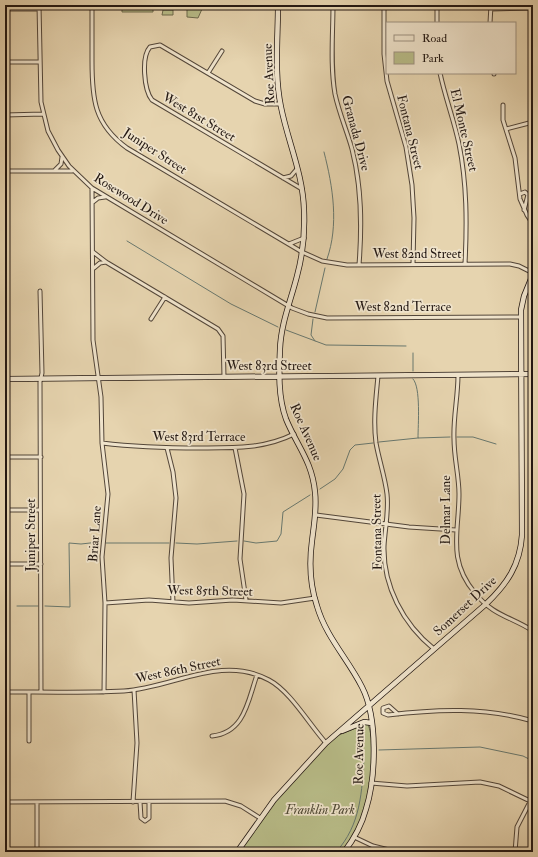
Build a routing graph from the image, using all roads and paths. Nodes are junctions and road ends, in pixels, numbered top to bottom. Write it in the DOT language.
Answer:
graph roads {
  1 [pos="92,5"];
  2 [pos="278,5"];
  3 [pos="333,5"];
  4 [pos="384,5"];
  5 [pos="437,5"];
  6 [pos="39,7"];
  7 [pos="491,7"];
  8 [pos="533,8"];
  9 [pos="5,9"];
  10 [pos="437,22"];
  11 [pos="490,22"];
  12 [pos="222,51"];
  13 [pos="5,62"];
  14 [pos="39,62"];
  15 [pos="386,72"];
  16 [pos="208,73"];
  17 [pos="386,74"];
  18 [pos="440,74"];
  19 [pos="280,104"];
  20 [pos="503,105"];
  21 [pos="43,114"];
  22 [pos="5,115"];
  23 [pos="533,122"];
  24 [pos="506,129"];
  25 [pos="62,157"];
  26 [pos="298,168"];
  27 [pos="5,171"];
  28 [pos="54,171"];
  29 [pos="72,171"];
  30 [pos="281,178"];
  31 [pos="92,188"];
  32 [pos="302,190"];
  33 [pos="520,194"];
  34 [pos="105,197"];
  35 [pos="93,202"];
  36 [pos="524,210"];
  37 [pos="533,224"];
  38 [pos="304,238"];
  39 [pos="288,244"];
  40 [pos="93,252"];
  41 [pos="302,252"];
  42 [pos="106,262"];
  43 [pos="413,264"];
  44 [pos="465,264"];
  45 [pos="359,265"];
  46 [pos="93,270"];
  47 [pos="533,274"];
  48 [pos="40,291"];
  49 [pos="165,297"];
  50 [pos="288,305"];
  51 [pos="521,317"];
  52 [pos="151,319"];
  53 [pos="521,374"];
  54 [pos="533,374"];
  55 [pos="378,376"];
  56 [pos="458,376"];
  57 [pos="224,377"];
  58 [pos="280,377"];
  59 [pos="41,378"];
  60 [pos="98,378"];
  61 [pos="5,379"];
  62 [pos="294,434"];
  63 [pos="102,443"];
  64 [pos="167,448"];
  65 [pos="235,448"];
  66 [pos="5,457"];
  67 [pos="40,457"];
  68 [pos="5,510"];
  69 [pos="40,510"];
  70 [pos="316,515"];
  71 [pos="386,524"];
  72 [pos="456,530"];
  73 [pos="5,564"];
  74 [pos="40,564"];
  75 [pos="315,598"];
  76 [pos="246,600"];
  77 [pos="173,602"];
  78 [pos="105,603"];
  79 [pos="486,604"];
  80 [pos="533,631"];
  81 [pos="434,650"];
  82 [pos="257,674"];
  83 [pos="134,690"];
  84 [pos="5,692"];
  85 [pos="28,692"];
  86 [pos="41,692"];
  87 [pos="104,692"];
  88 [pos="369,706"];
  89 [pos="398,714"];
  90 [pos="533,721"];
  91 [pos="372,723"];
  92 [pos="337,733"];
  93 [pos="212,736"];
  94 [pos="29,741"];
  95 [pos="326,743"];
  96 [pos="371,783"];
  97 [pos="533,796"];
  98 [pos="5,802"];
  99 [pos="37,802"];
  100 [pos="133,802"];
  101 [pos="140,802"];
  102 [pos="148,802"];
  103 [pos="530,802"];
  104 [pos="260,818"];
  105 [pos="354,837"];
  106 [pos="36,852"];
  107 [pos="237,852"];
  108 [pos="344,852"];
  109 [pos="397,852"];
  110 [pos="515,852"];
  1 -- 39 [label="street, Juniper Street"];
  2 -- 19 [label="street, Roe Avenue"];
  3 -- 45 [label="street, Granada Drive"];
  4 -- 15 [label="street, Fontana Street"];
  5 -- 10 [label="street"];
  6 -- 9 [label="street"];
  6 -- 14 [label="street, Rosewood Drive"];
  7 -- 8 [label="street"];
  7 -- 11 [label="street"];
  12 -- 16 [label="street"];
  13 -- 14 [label="street"];
  14 -- 21 [label="street, Rosewood Drive"];
  16 -- 19 [label="street"];
  16 -- 30 [label="street, West 81st Street"];
  17 -- 43 [label="street, Fontana Street"];
  18 -- 44 [label="street, El Monte Street"];
  19 -- 26 [label="street, Roe Avenue"];
  20 -- 24 [label="street"];
  21 -- 22 [label="street"];
  21 -- 25 [label="street, Rosewood Drive"];
  23 -- 24 [label="street"];
  24 -- 33 [label="street"];
  25 -- 28 [label="street"];
  25 -- 29 [label="street, Rosewood Drive"];
  26 -- 30 [label="street"];
  26 -- 32 [label="street, Roe Avenue"];
  27 -- 28 [label="street"];
  28 -- 29 [label="street"];
  29 -- 31 [label="street, Rosewood Drive"];
  30 -- 32 [label="street, West 81st Street"];
  31 -- 34 [label="street, Rosewood Drive"];
  31 -- 35 [label="street, Briar Lane"];
  32 -- 38 [label="street, Roe Avenue"];
  33 -- 36 [label="street"];
  33 -- 36 [label="street"];
  34 -- 35 [label="street"];
  34 -- 50 [label="street, Rosewood Drive"];
  35 -- 40 [label="street, Briar Lane"];
  36 -- 37 [label="street"];
  38 -- 39 [label="street"];
  38 -- 41 [label="street, Roe Avenue"];
  39 -- 41 [label="street, Juniper Street"];
  40 -- 42 [label="street"];
  40 -- 46 [label="street, Briar Lane"];
  41 -- 45 [label="street, West 82nd Street"];
  41 -- 50 [label="street, Roe Avenue"];
  42 -- 46 [label="street"];
  42 -- 49 [label="street"];
  43 -- 44 [label="street, West 82nd Street"];
  43 -- 45 [label="street, West 82nd Street"];
  44 -- 47 [label="street, West 82nd Street"];
  46 -- 60 [label="street, Briar Lane"];
  47 -- 51 [label="street, Somerset Drive"];
  48 -- 59 [label="street, Juniper Street"];
  49 -- 52 [label="street"];
  49 -- 57 [label="street"];
  50 -- 51 [label="street, West 82nd Terrace"];
  50 -- 58 [label="street, Roe Avenue"];
  51 -- 53 [label="street, Somerset Drive"];
  53 -- 54 [label="street, West 83rd Street"];
  53 -- 56 [label="street, West 83rd Street"];
  53 -- 79 [label="street, Somerset Drive"];
  55 -- 56 [label="street, West 83rd Street"];
  55 -- 58 [label="street, West 83rd Street"];
  55 -- 71 [label="street, Fontana Street"];
  56 -- 72 [label="street, Delmar Lane"];
  57 -- 58 [label="street, West 83rd Street"];
  57 -- 60 [label="street, West 83rd Street"];
  58 -- 62 [label="street, Roe Avenue"];
  59 -- 60 [label="street, West 83rd Street"];
  59 -- 61 [label="street, West 83rd Street"];
  59 -- 67 [label="street, Juniper Street"];
  60 -- 63 [label="street, Briar Lane"];
  62 -- 65 [label="street, West 83rd Terrace"];
  62 -- 70 [label="street, Roe Avenue"];
  63 -- 64 [label="street, West 83rd Terrace"];
  63 -- 78 [label="street, Briar Lane"];
  64 -- 65 [label="street, West 83rd Terrace"];
  64 -- 77 [label="street"];
  65 -- 76 [label="street"];
  66 -- 67 [label="street"];
  67 -- 69 [label="street, Juniper Street"];
  68 -- 69 [label="street"];
  69 -- 74 [label="street, Juniper Street"];
  70 -- 71 [label="street"];
  70 -- 75 [label="street, Roe Avenue"];
  71 -- 72 [label="street"];
  71 -- 81 [label="street, Fontana Street"];
  72 -- 79 [label="street, Delmar Lane"];
  73 -- 74 [label="street"];
  74 -- 86 [label="street, Juniper Street"];
  75 -- 76 [label="street, West 85th Street"];
  75 -- 88 [label="street, Roe Avenue"];
  76 -- 77 [label="street, West 85th Street"];
  77 -- 78 [label="street, West 85th Street"];
  78 -- 87 [label="street, Briar Lane"];
  79 -- 80 [label="street, Delmar Lane"];
  79 -- 81 [label="street, Somerset Drive"];
  81 -- 88 [label="street, Somerset Drive"];
  82 -- 83 [label="street, West 86th Street"];
  82 -- 93 [label="street"];
  82 -- 95 [label="street, West 86th Street"];
  83 -- 87 [label="street, West 86th Street"];
  83 -- 100 [label="street"];
  84 -- 85 [label="street, West 86th Street"];
  85 -- 86 [label="street, West 86th Street"];
  85 -- 94 [label="street"];
  86 -- 87 [label="street, West 86th Street"];
  88 -- 91 [label="street, Roe Avenue"];
  88 -- 92 [label="street, Somerset Drive"];
  89 -- 89 [label="street"];
  89 -- 90 [label="street"];
  91 -- 92 [label="street"];
  91 -- 96 [label="street, Roe Avenue"];
  92 -- 95 [label="street, Somerset Drive"];
  95 -- 104 [label="street, Somerset Drive"];
  96 -- 103 [label="street"];
  96 -- 105 [label="street, Roe Avenue"];
  97 -- 103 [label="street"];
  98 -- 99 [label="street"];
  99 -- 100 [label="street"];
  99 -- 106 [label="street"];
  100 -- 101 [label="street"];
  101 -- 102 [label="street"];
  101 -- 102 [label="street"];
  102 -- 104 [label="street"];
  103 -- 110 [label="street"];
  104 -- 107 [label="street, Somerset Drive"];
  105 -- 108 [label="street, Roe Avenue"];
  105 -- 109 [label="street"];
}
